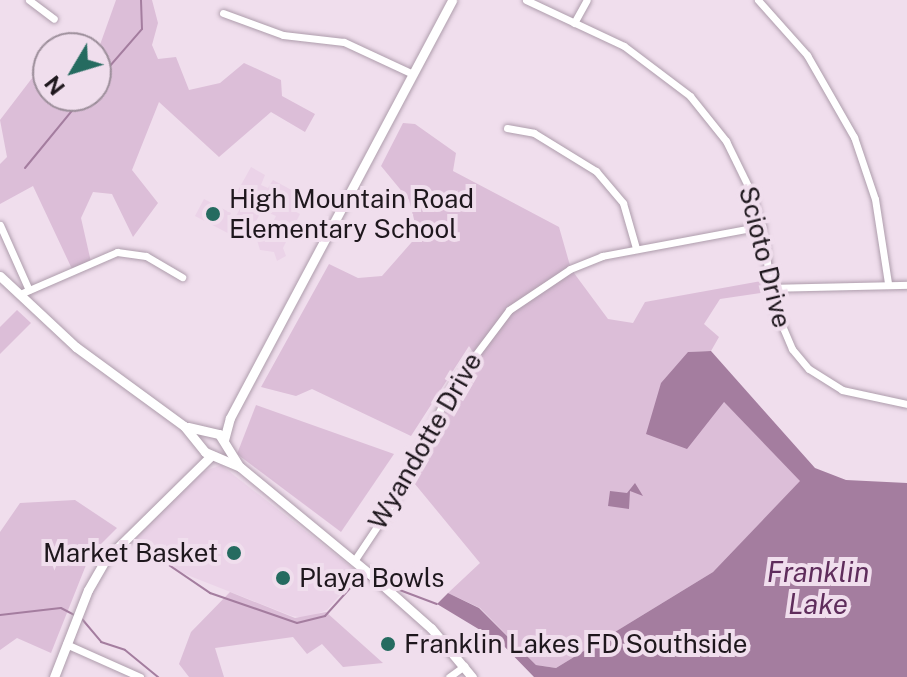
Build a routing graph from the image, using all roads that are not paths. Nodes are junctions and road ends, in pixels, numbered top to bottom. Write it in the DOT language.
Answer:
graph roads {
  1 [pos="29,0"];
  2 [pos="452,0"];
  3 [pos="526,0"];
  4 [pos="587,0"];
  5 [pos="758,0"];
  6 [pos="223,13"];
  7 [pos="54,19"];
  8 [pos="574,23"];
  9 [pos="413,74"];
  10 [pos="507,128"];
  11 [pos="0,225"];
  12 [pos="762,226"];
  13 [pos="636,248"];
  14 [pos="0,276"];
  15 [pos="182,277"];
  16 [pos="888,283"];
  17 [pos="907,285"];
  18 [pos="770,288"];
  19 [pos="24,292"];
  20 [pos="907,404"];
  21 [pos="230,418"];
  22 [pos="184,426"];
  23 [pos="210,433"];
  24 [pos="224,442"];
  25 [pos="202,446"];
  26 [pos="214,455"];
  27 [pos="240,467"];
  28 [pos="190,473"];
  29 [pos="354,561"];
  30 [pos="66,644"];
  31 [pos="464,666"];
  32 [pos="54,677"];
  33 [pos="140,677"];
  34 [pos="449,677"];
  35 [pos="472,677"];
  1 -- 7 [label="street"];
  2 -- 9 [label="main road"];
  3 -- 8 [label="street, Scioto Drive"];
  4 -- 8 [label="street"];
  5 -- 16 [label="street"];
  6 -- 9 [label="street"];
  8 -- 12 [label="street, Scioto Drive"];
  9 -- 21 [label="main road"];
  10 -- 13 [label="street"];
  11 -- 19 [label="street"];
  12 -- 13 [label="street, Wyandotte Drive"];
  12 -- 18 [label="street, Scioto Drive"];
  13 -- 29 [label="street, Wyandotte Drive"];
  14 -- 19 [label="main road"];
  15 -- 19 [label="street"];
  16 -- 17 [label="street"];
  16 -- 18 [label="street"];
  18 -- 20 [label="street, Scioto Drive"];
  19 -- 22 [label="main road"];
  21 -- 23 [label="main road"];
  21 -- 24 [label="main road"];
  22 -- 23 [label="main road"];
  22 -- 25 [label="main road"];
  23 -- 24 [label="main road"];
  23 -- 25 [label="main road"];
  24 -- 26 [label="main road"];
  24 -- 27 [label="main road"];
  25 -- 26 [label="main road"];
  25 -- 28 [label="main road"];
  26 -- 27 [label="main road"];
  26 -- 28 [label="main road"];
  27 -- 29 [label="main road"];
  28 -- 30 [label="main road"];
  29 -- 31 [label="main road"];
  30 -- 32 [label="main road"];
  30 -- 33 [label="street"];
  31 -- 34 [label="street"];
  31 -- 35 [label="main road"];
}
